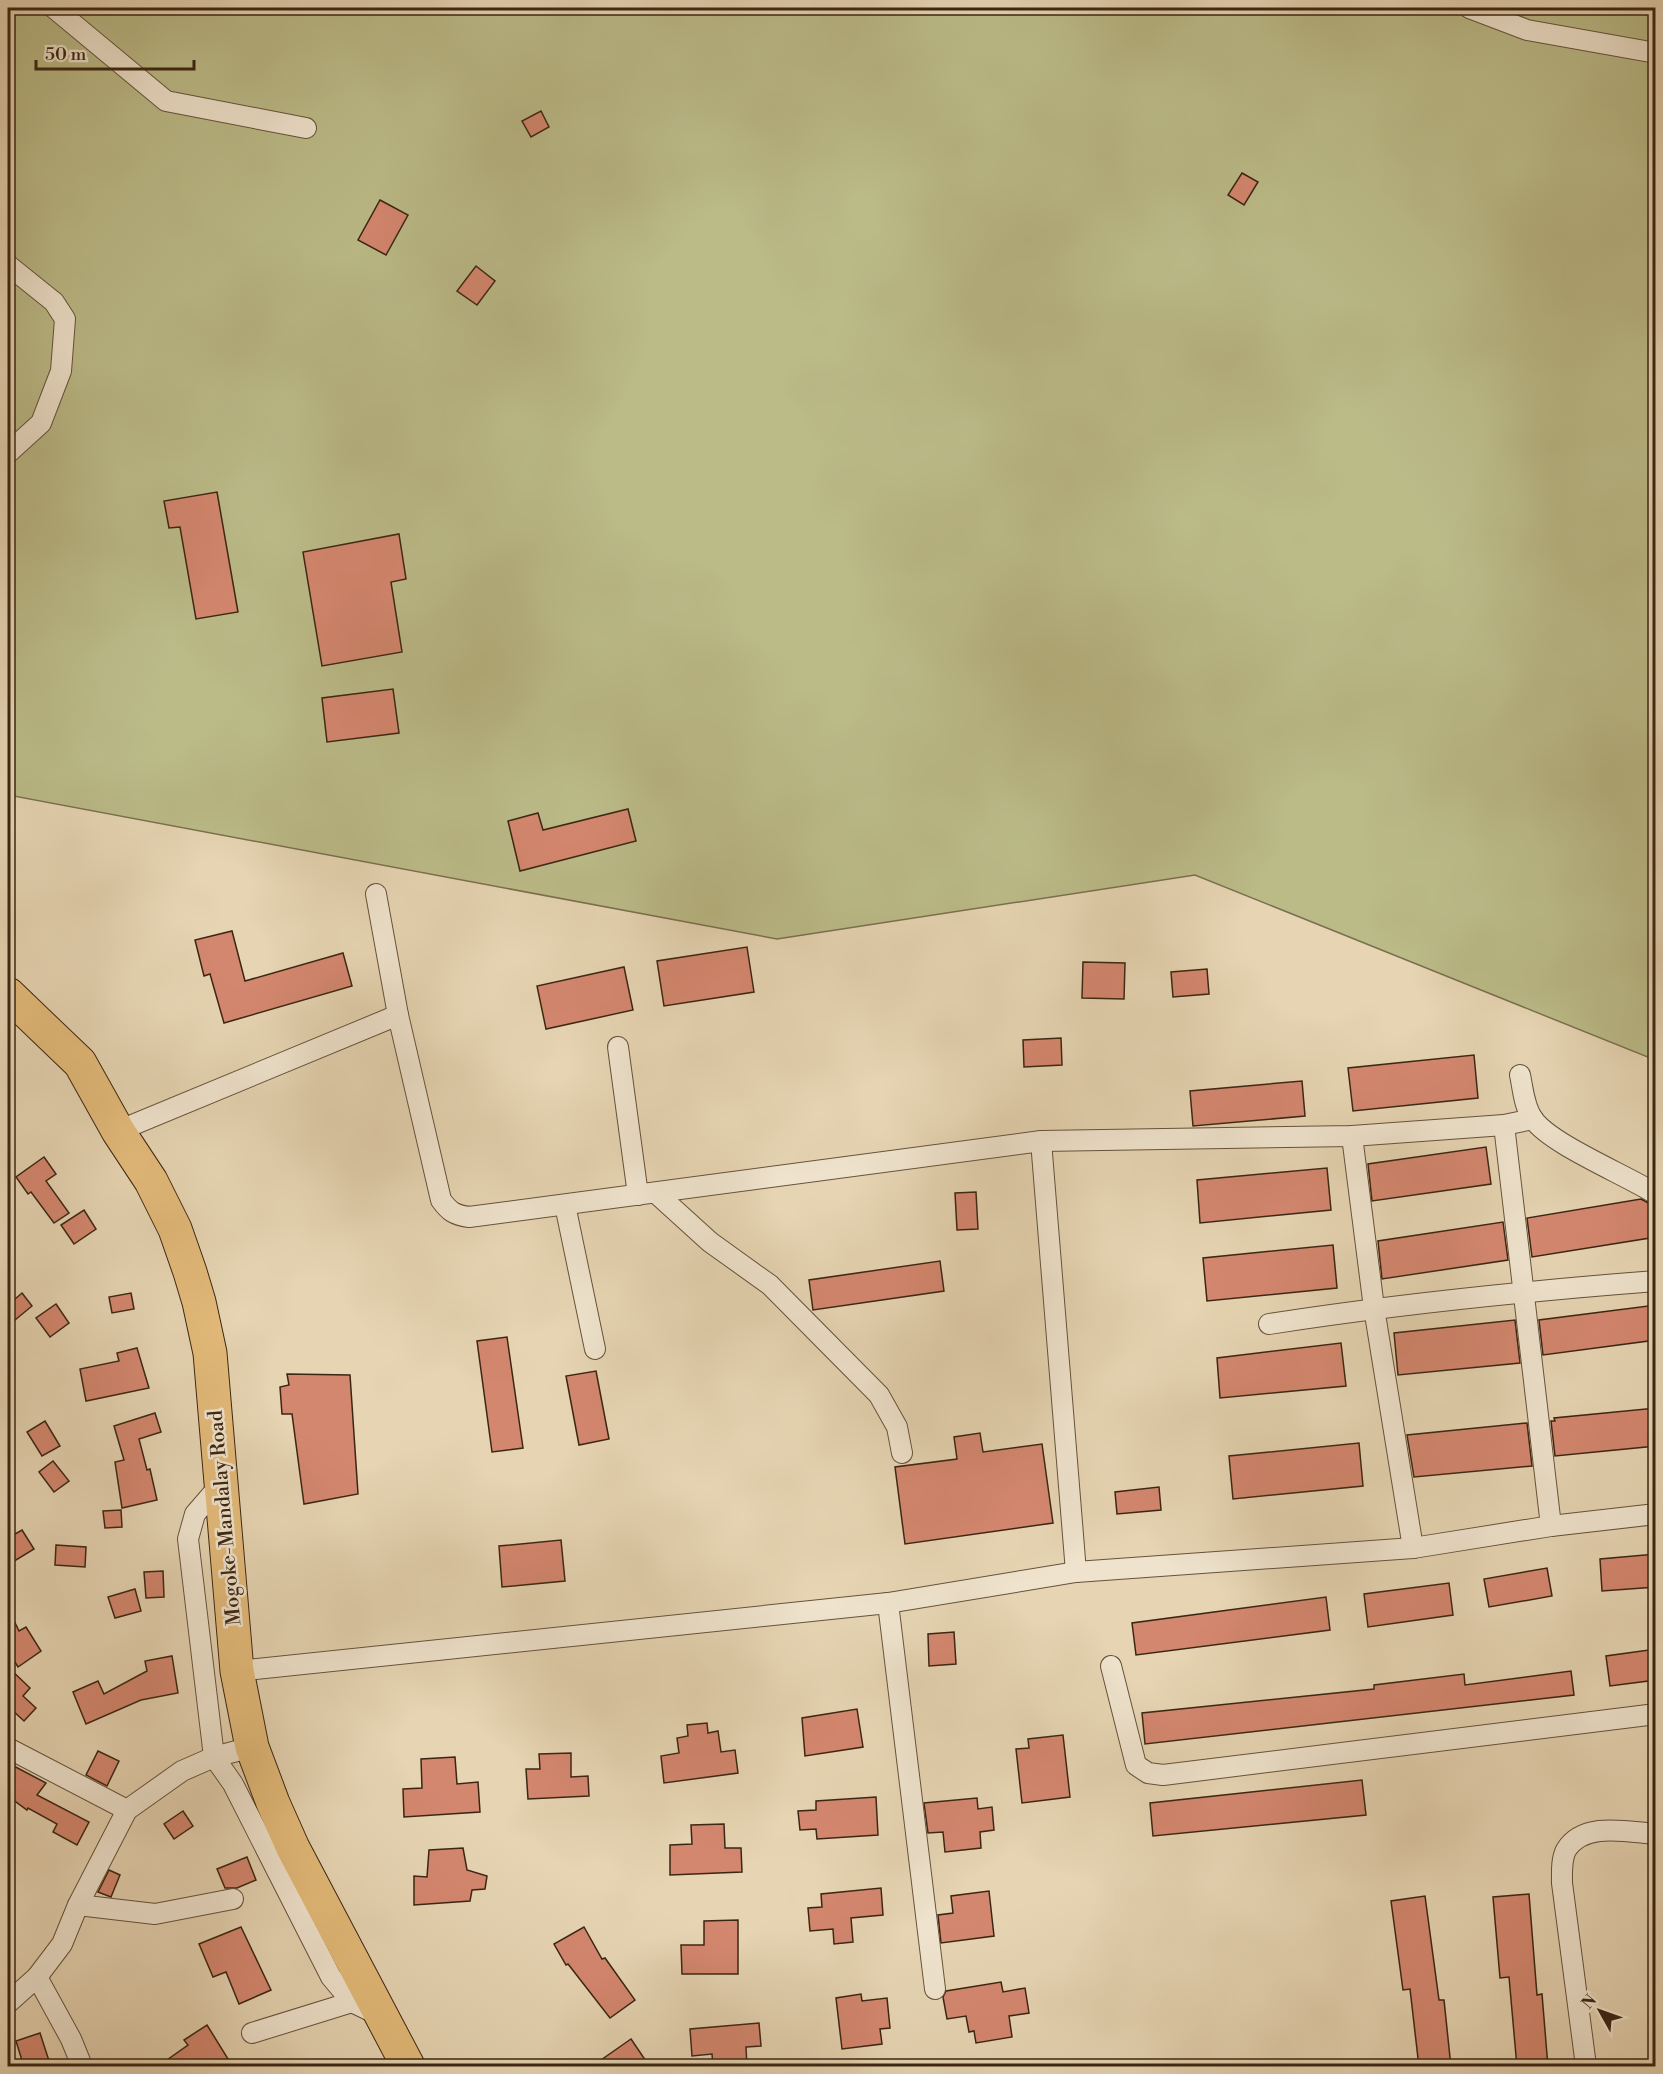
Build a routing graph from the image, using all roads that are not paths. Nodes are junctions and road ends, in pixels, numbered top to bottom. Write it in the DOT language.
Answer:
graph roads {
  1 [pos="54,8"];
  2 [pos="1469,8"];
  3 [pos="1656,53"];
  4 [pos="306,128"];
  5 [pos="8,265"];
  6 [pos="8,453"];
  7 [pos="376,894"];
  8 [pos="8,994"];
  9 [pos="398,1015"];
  10 [pos="618,1047"];
  11 [pos="1520,1075"];
  12 [pos="1533,1119"];
  13 [pos="1504,1125"];
  14 [pos="118,1131"];
  15 [pos="1352,1136"];
  16 [pos="1041,1141"];
  17 [pos="647,1194"];
  18 [pos="1656,1194"];
  19 [pos="565,1205"];
  20 [pos="1656,1281"];
  21 [pos="1526,1291"];
  22 [pos="1374,1308"];
  23 [pos="1269,1324"];
  24 [pos="595,1349"];
  25 [pos="903,1453"];
  26 [pos="221,1484"];
  27 [pos="1656,1514"];
  28 [pos="1551,1526"];
  29 [pos="1413,1548"];
  30 [pos="1076,1572"];
  31 [pos="888,1603"];
  32 [pos="1111,1666"];
  33 [pos="237,1671"];
  34 [pos="1656,1714"];
  35 [pos="252,1747"];
  36 [pos="8,1748"];
  37 [pos="214,1757"];
  38 [pos="127,1810"];
  39 [pos="1656,1834"];
  40 [pos="232,1899"];
  41 [pos="78,1905"];
  42 [pos="37,1977"];
  43 [pos="935,1989"];
  44 [pos="352,2002"];
  45 [pos="8,2003"];
  46 [pos="381,2016"];
  47 [pos="252,2033"];
  48 [pos="82,2067"];
  49 [pos="408,2067"];
  50 [pos="1587,2067"];
  1 -- 4 [label="street"];
  2 -- 3 [label="street"];
  5 -- 6 [label="street"];
  7 -- 9 [label="street"];
  8 -- 14 [label="highway, Mogoke-Mandalay Road"];
  9 -- 14 [label="street"];
  9 -- 19 [label="street"];
  10 -- 17 [label="street"];
  11 -- 12 [label="street"];
  12 -- 13 [label="street"];
  12 -- 18 [label="street"];
  13 -- 15 [label="street"];
  13 -- 21 [label="street"];
  14 -- 26 [label="highway, Mogoke-Mandalay Road"];
  15 -- 16 [label="street"];
  15 -- 22 [label="street"];
  16 -- 17 [label="street"];
  16 -- 30 [label="street"];
  17 -- 19 [label="street"];
  17 -- 25 [label="street"];
  19 -- 24 [label="street"];
  20 -- 21 [label="street"];
  21 -- 22 [label="street"];
  21 -- 28 [label="street"];
  22 -- 23 [label="street"];
  22 -- 29 [label="street"];
  26 -- 33 [label="highway, Mogoke-Mandalay Road"];
  26 -- 37 [label="street"];
  27 -- 28 [label="street"];
  28 -- 29 [label="street"];
  29 -- 30 [label="street"];
  30 -- 31 [label="street"];
  31 -- 33 [label="street"];
  31 -- 43 [label="street"];
  32 -- 34 [label="street"];
  33 -- 35 [label="highway, Mogoke-Mandalay Road"];
  35 -- 37 [label="street"];
  35 -- 46 [label="highway, Mogoke-Mandalay Road"];
  36 -- 38 [label="street"];
  37 -- 38 [label="street"];
  37 -- 44 [label="street"];
  38 -- 41 [label="street"];
  39 -- 50 [label="street"];
  40 -- 41 [label="street"];
  41 -- 42 [label="street"];
  42 -- 45 [label="street"];
  42 -- 48 [label="street"];
  44 -- 46 [label="street"];
  44 -- 47 [label="street"];
  46 -- 49 [label="highway, Mogoke-Mandalay Road"];
}
